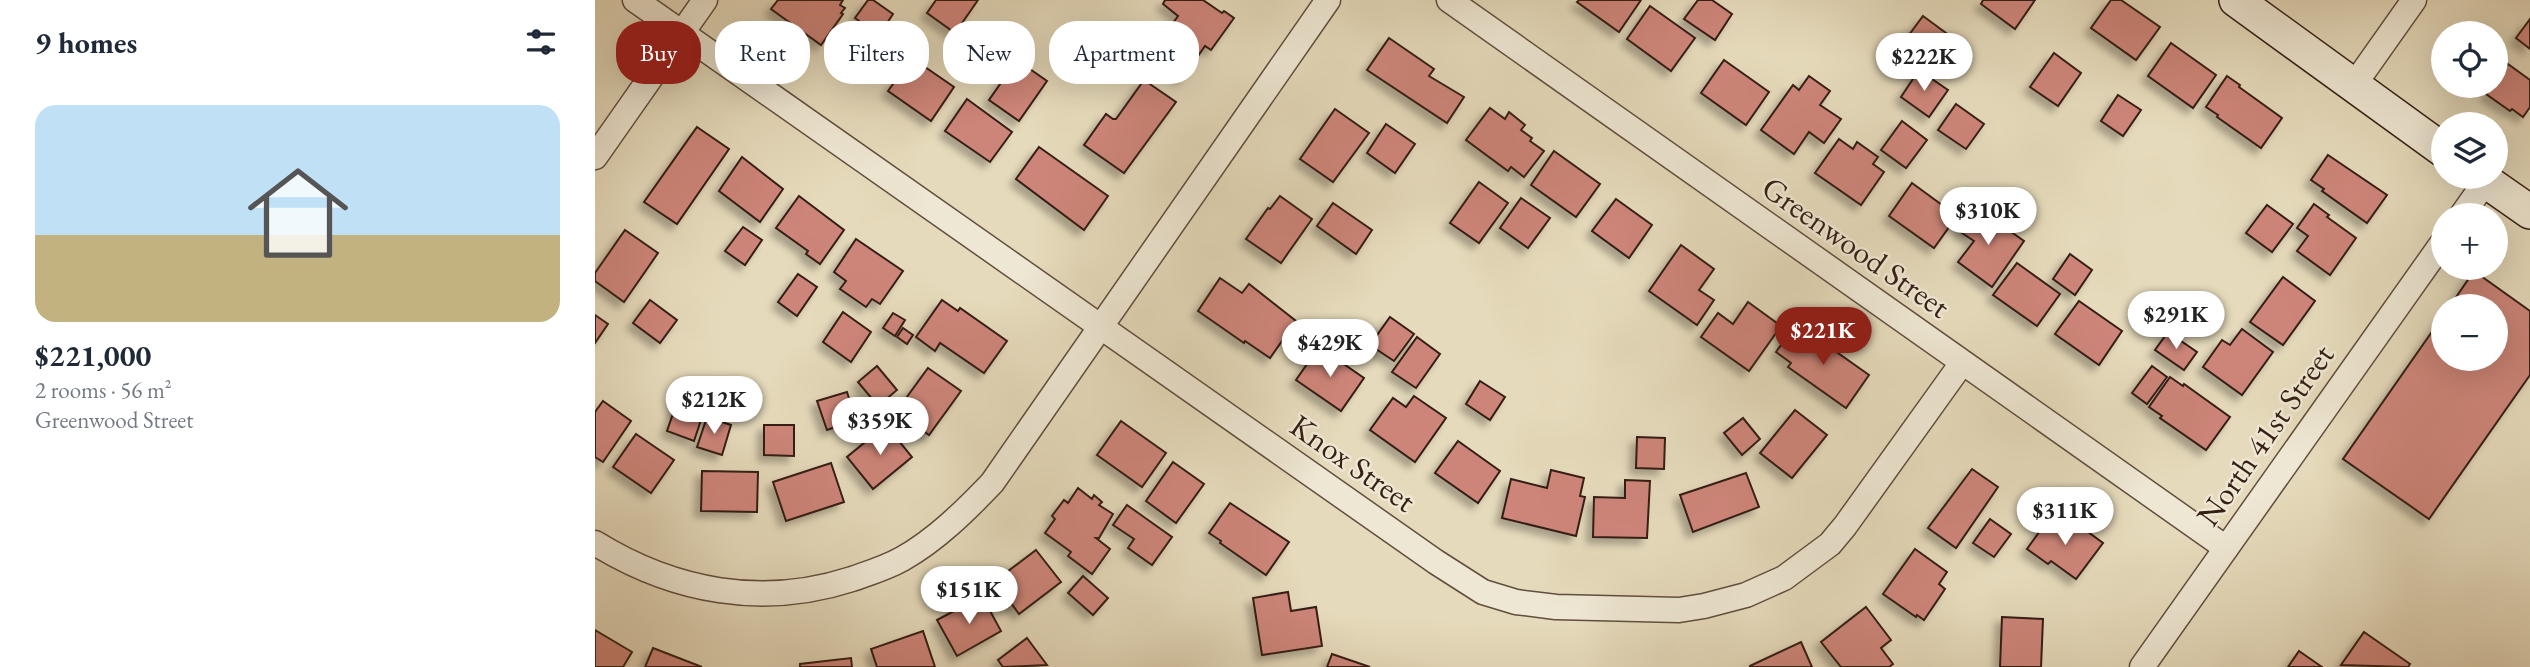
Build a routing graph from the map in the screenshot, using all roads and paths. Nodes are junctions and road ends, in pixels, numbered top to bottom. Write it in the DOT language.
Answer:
graph roads {
  1 [pos="635,0"];
  2 [pos="705,0"];
  3 [pos="1328,0"];
  4 [pos="1448,0"];
  5 [pos="2236,0"];
  6 [pos="2414,0"];
  7 [pos="665,21"];
  8 [pos="690,21"];
  9 [pos="701,46"];
  10 [pos="646,84"];
  11 [pos="2354,85"];
  12 [pos="2431,141"];
  13 [pos="595,157"];
  14 [pos="2497,189"];
  15 [pos="2530,212"];
  16 [pos="2431,259"];
  17 [pos="1100,328"];
  18 [pos="1962,363"];
  19 [pos="595,543"];
  20 [pos="2226,548"];
  21 [pos="2142,667"];
  1 -- 7 [label="street, Knox Street"];
  2 -- 8 [label="street"];
  3 -- 17 [label="street"];
  4 -- 18 [label="street, Greenwood Street"];
  5 -- 11 [label="main road"];
  6 -- 11 [label="street"];
  9 -- 17 [label="street, Knox Street"];
  10 -- 13 [label="street"];
  11 -- 12 [label="main road"];
  14 -- 15 [label="main road"];
  16 -- 20 [label="street, North 41st Street"];
  17 -- 18 [label="street, Knox Street"];
  17 -- 19 [label="street"];
  18 -- 20 [label="street, Greenwood Street"];
  20 -- 21 [label="street, North 41st Street"];
}
